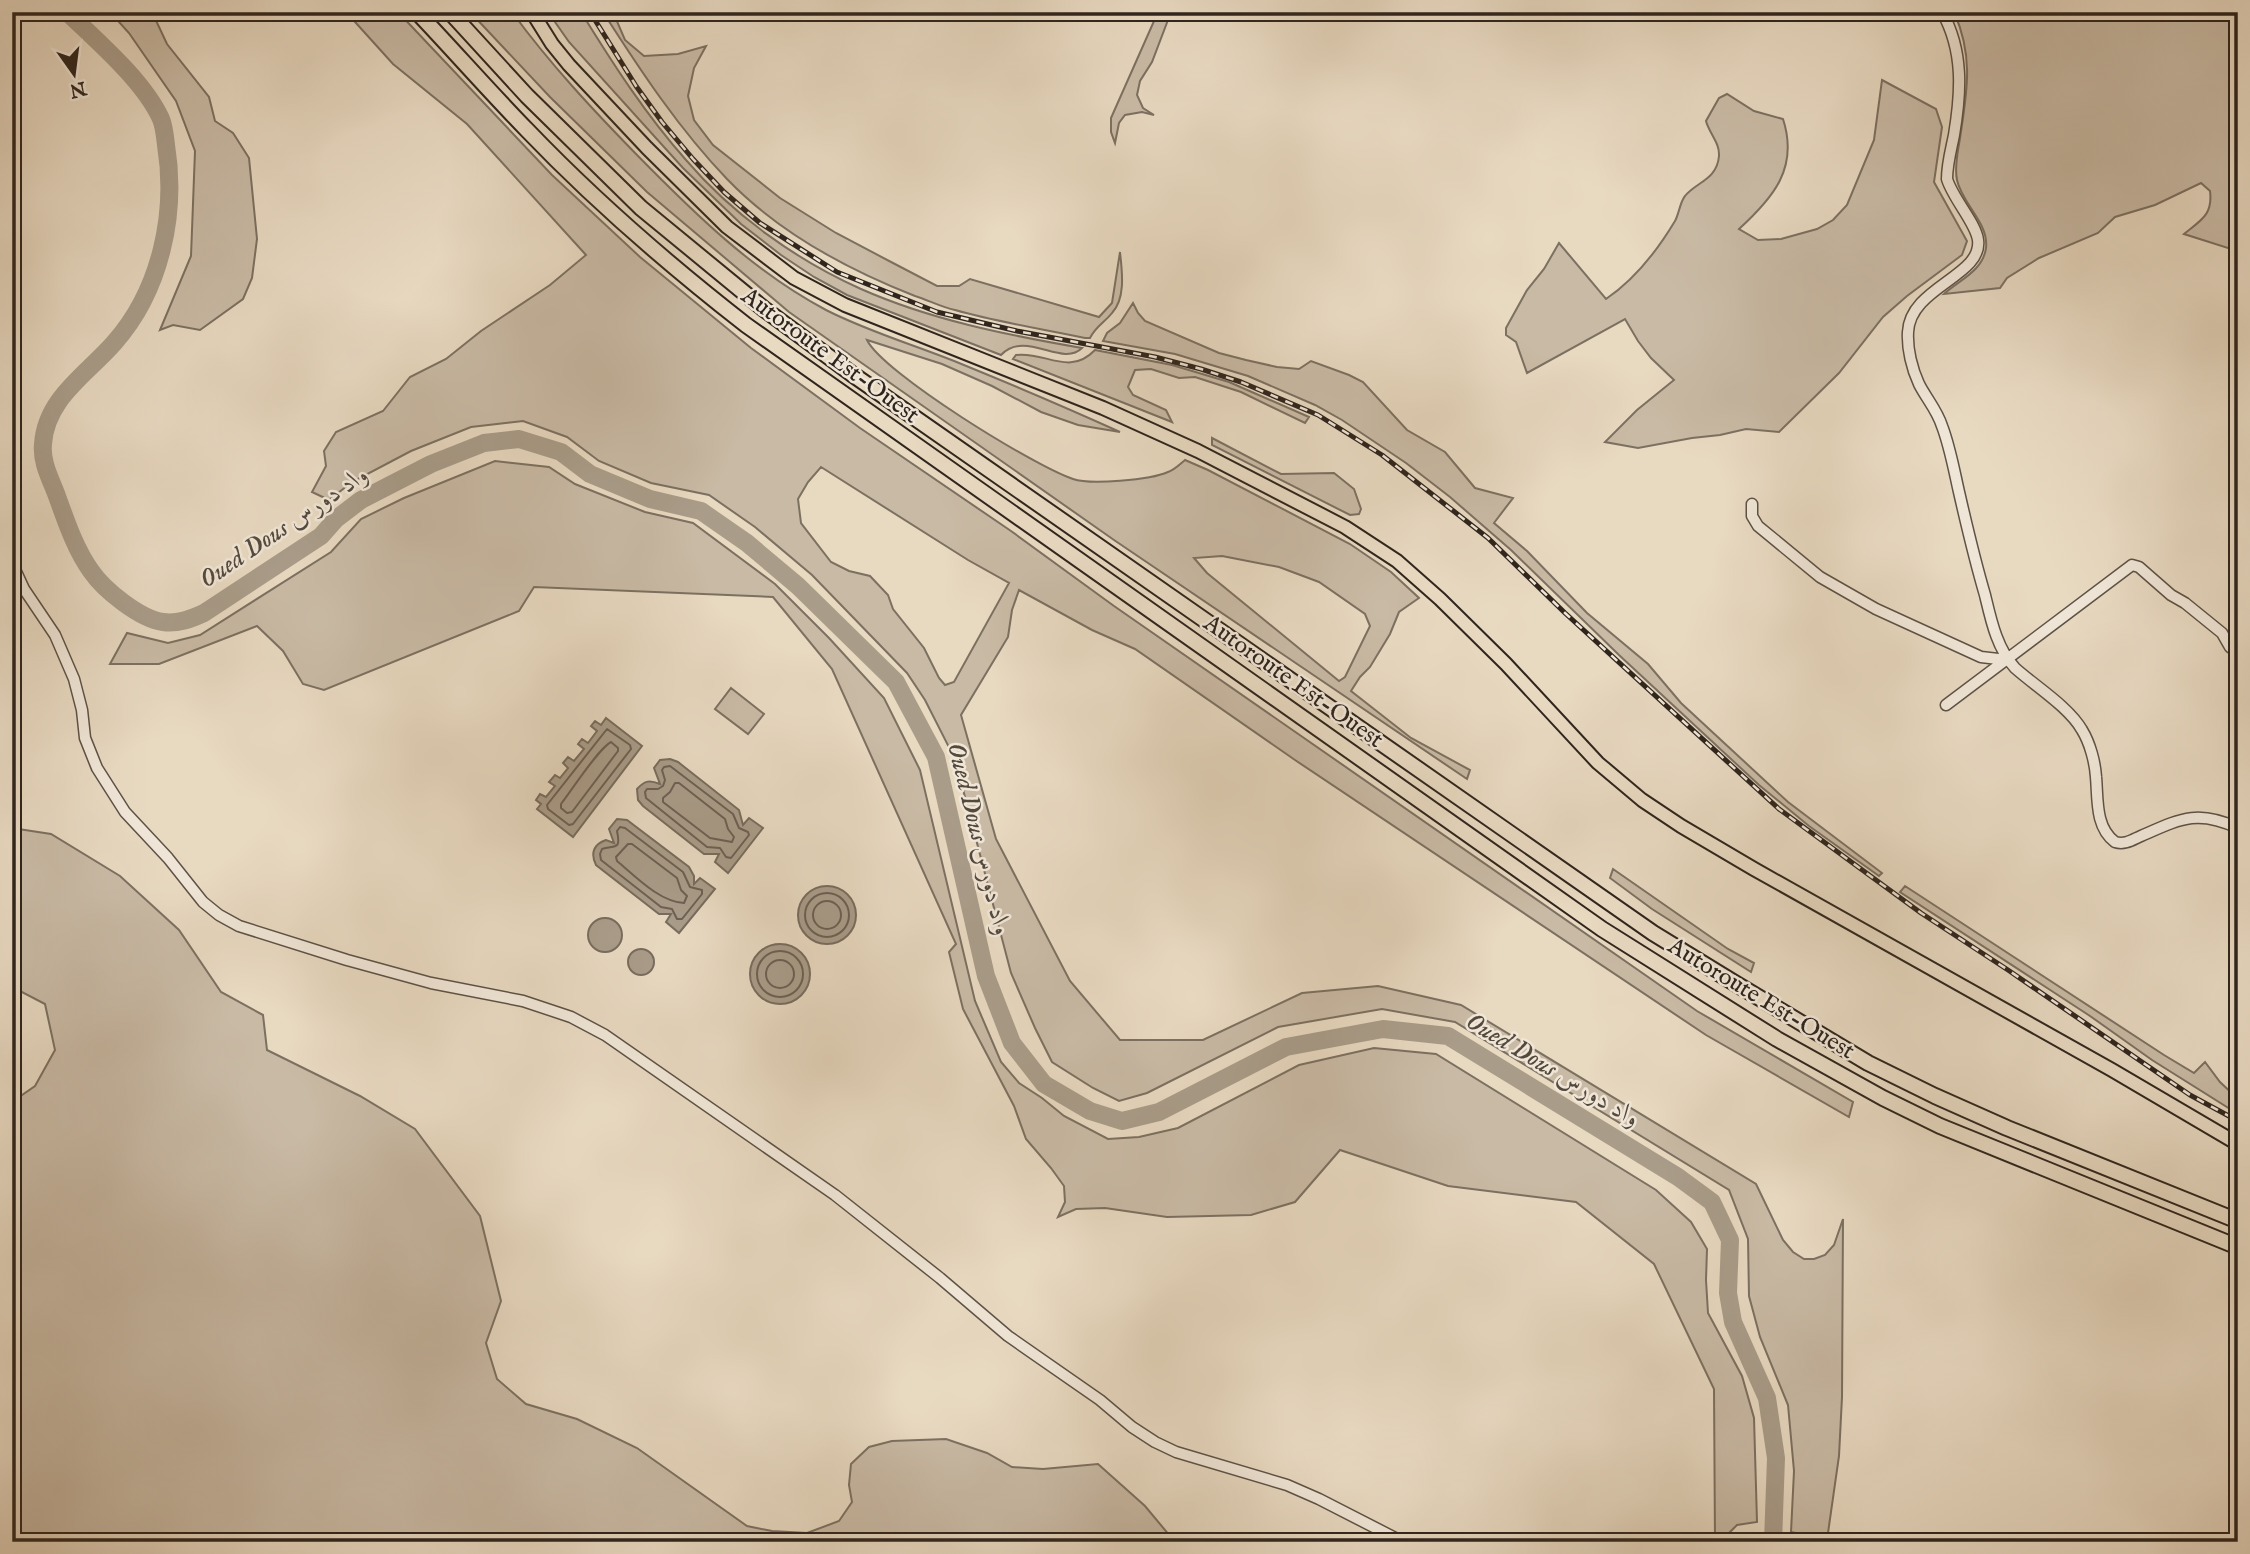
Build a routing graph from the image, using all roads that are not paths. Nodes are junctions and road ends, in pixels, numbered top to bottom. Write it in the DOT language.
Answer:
graph roads {
  1 [pos="417,12"];
  2 [pos="450,12"];
  3 [pos="532,12"];
  4 [pos="1942,12"];
  5 [pos="1752,504"];
  6 [pos="12,563"];
  7 [pos="2238,653"];
  8 [pos="2007,660"];
  9 [pos="1945,705"];
  10 [pos="2238,828"];
  11 [pos="2238,1144"];
  12 [pos="2238,1221"];
  13 [pos="2238,1247"];
  14 [pos="1403,1542"];
  1 -- 13 [label="highway, Autoroute Est-Ouest"];
  2 -- 12 [label="highway, Autoroute Est-Ouest"];
  3 -- 11 [label="main road"];
  4 -- 8 [label="street"];
  5 -- 8 [label="street"];
  6 -- 14 [label="street"];
  7 -- 8 [label="street"];
  8 -- 9 [label="street"];
  8 -- 10 [label="street"];
}
